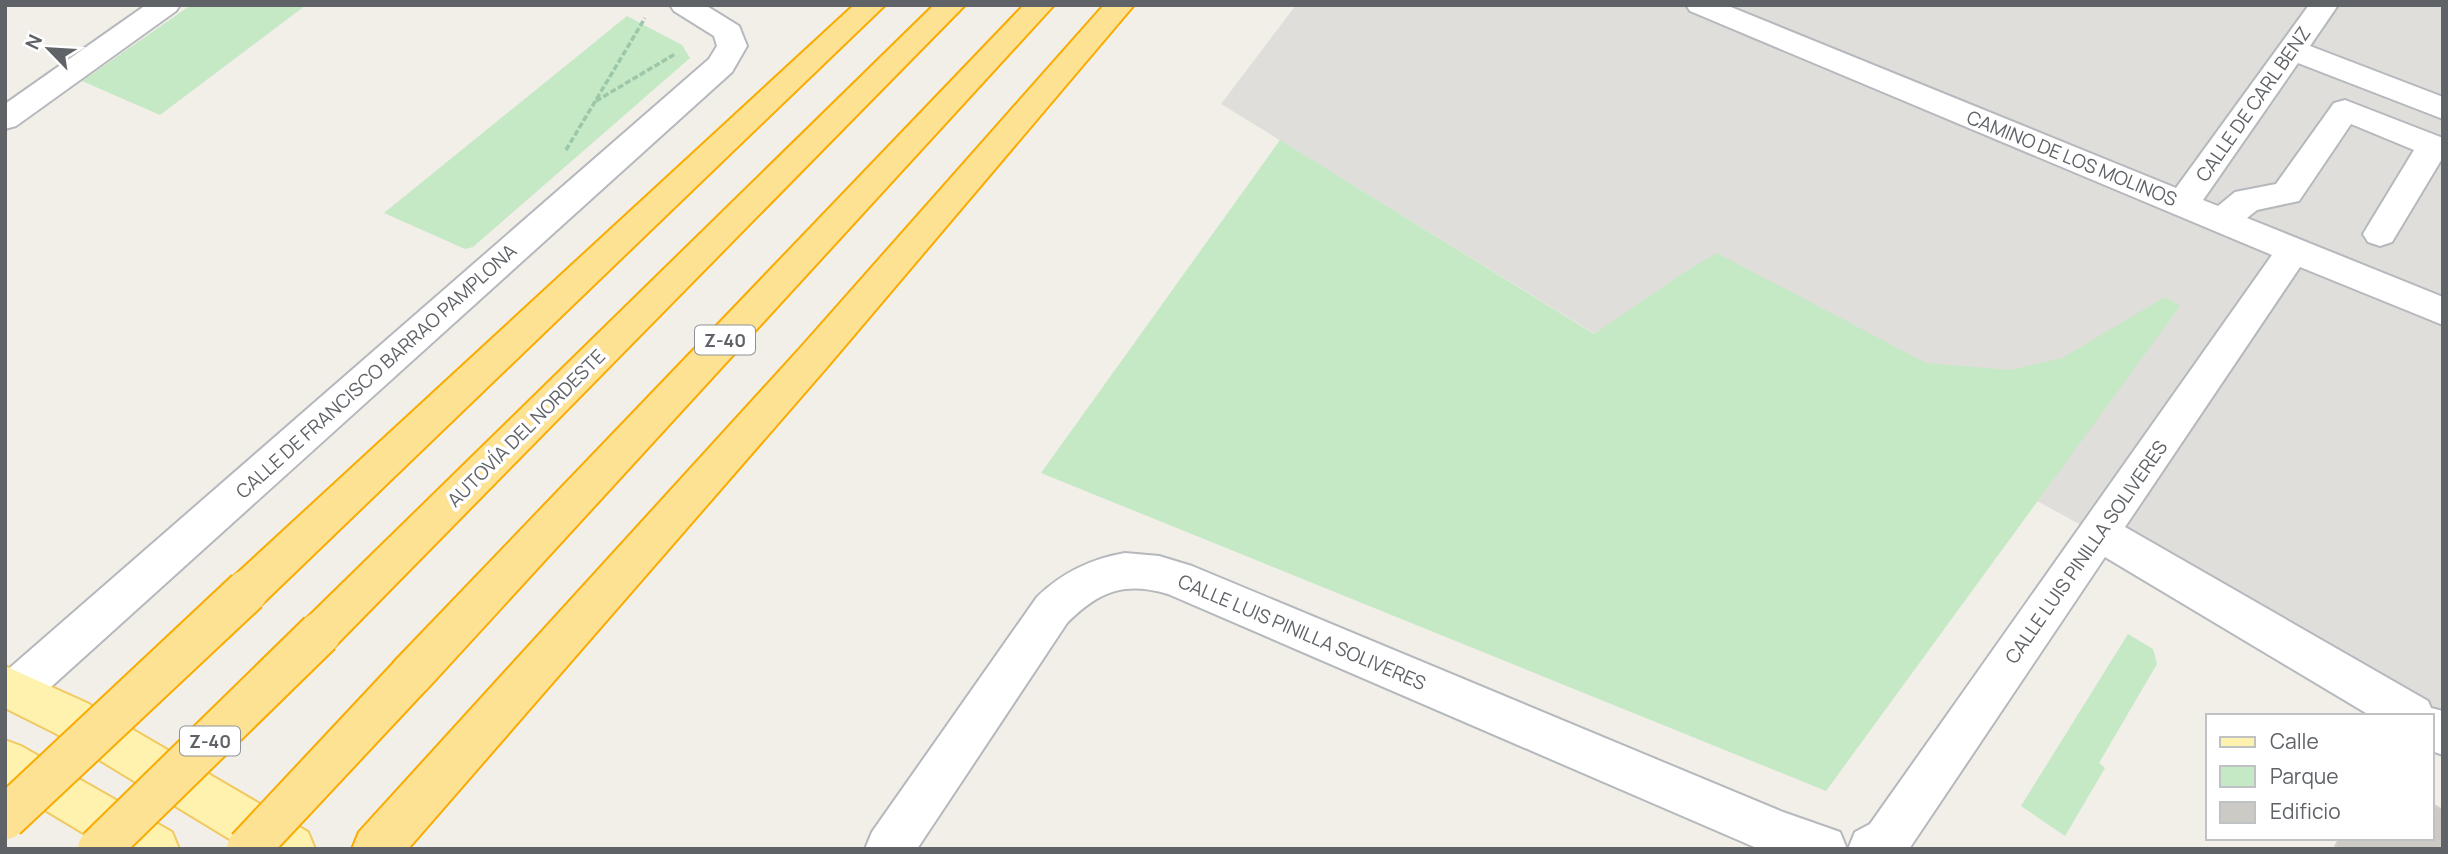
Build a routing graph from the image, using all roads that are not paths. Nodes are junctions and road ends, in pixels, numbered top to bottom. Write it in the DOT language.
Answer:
graph roads {
  1 [pos="166,5"];
  2 [pos="684,5"];
  3 [pos="871,5"];
  4 [pos="951,5"];
  5 [pos="1040,5"];
  6 [pos="1120,5"];
  7 [pos="1700,5"];
  8 [pos="2324,5"];
  9 [pos="1738,11"];
  10 [pos="2291,49"];
  11 [pos="2443,109"];
  12 [pos="5,120"];
  13 [pos="2182,204"];
  14 [pos="2222,220"];
  15 [pos="2380,234"];
  16 [pos="2294,249"];
  17 [pos="2443,312"];
  18 [pos="2099,533"];
  19 [pos="10,689"];
  20 [pos="2409,714"];
  21 [pos="5,761"];
  22 [pos="5,818"];
  23 [pos="99,849"];
  24 [pos="155,849"];
  25 [pos="248,849"];
  26 [pos="291,849"];
  27 [pos="376,849"];
  28 [pos="889,849"];
  29 [pos="1823,849"];
  30 [pos="1872,849"];
  1 -- 12 [label="street"];
  2 -- 19 [label="street, CALLE DE FRANCISCO BARRAO PAMPLONA"];
  3 -- 22 [label="highway, bridge"];
  4 -- 23 [label="highway, AUTOVÍA DEL NORDESTE / Z-40, bridge"];
  5 -- 25 [label="highway, Z-40, bridge"];
  6 -- 27 [label="highway"];
  7 -- 9 [label="street, CAMINO DE LOS MOLINOS"];
  8 -- 10 [label="street, CALLE DE CARL BENZ"];
  9 -- 13 [label="street, CAMINO DE LOS MOLINOS"];
  10 -- 11 [label="street"];
  10 -- 13 [label="street, CALLE DE CARL BENZ"];
  13 -- 14 [label="street, CAMINO DE LOS MOLINOS"];
  14 -- 15 [label="street"];
  14 -- 16 [label="street, CAMINO DE LOS MOLINOS"];
  16 -- 17 [label="street, CAMINO DE LOS MOLINOS"];
  16 -- 18 [label="street, CALLE LUIS PINILLA SOLIVERES"];
  18 -- 20 [label="street"];
  18 -- 30 [label="street, CALLE LUIS PINILLA SOLIVERES"];
  19 -- 26 [label="main road"];
  21 -- 24 [label="main road"];
  28 -- 29 [label="street, CALLE LUIS PINILLA SOLIVERES"];
}
